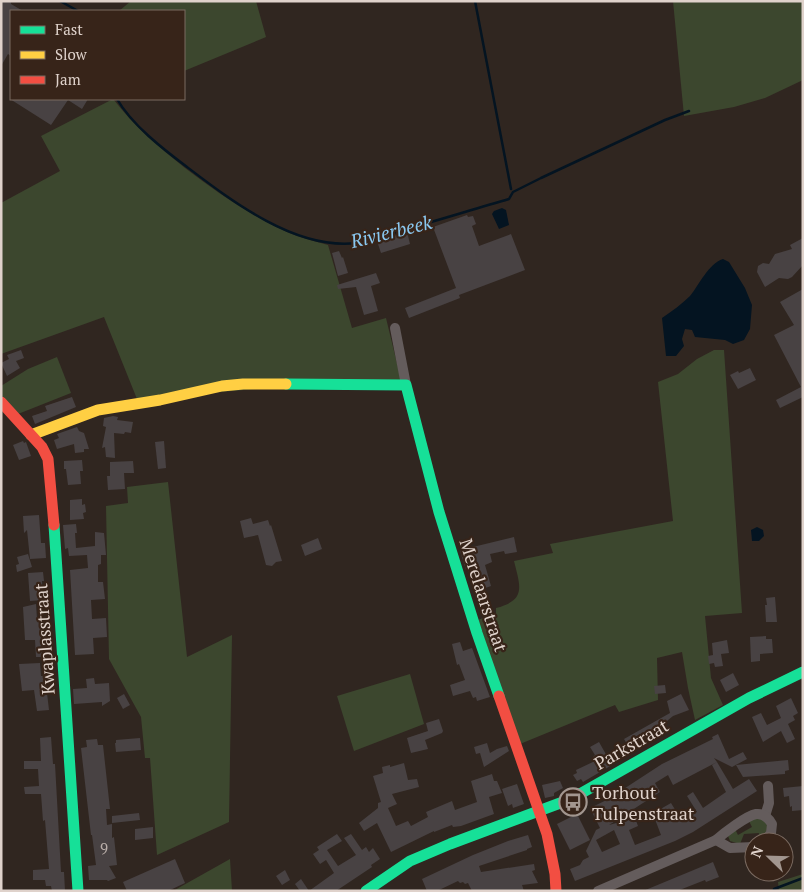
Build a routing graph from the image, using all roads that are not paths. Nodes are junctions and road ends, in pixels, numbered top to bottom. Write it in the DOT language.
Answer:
graph roads {
  1 [pos="395,328"];
  2 [pos="406,385"];
  3 [pos="1,402"];
  4 [pos="31,435"];
  5 [pos="803,672"];
  6 [pos="768,786"];
  7 [pos="539,812"];
  8 [pos="765,816"];
  9 [pos="771,832"];
  10 [pos="716,840"];
  11 [pos="744,847"];
  12 [pos="78,891"];
  13 [pos="366,891"];
  14 [pos="556,891"];
  15 [pos="598,891"];
  1 -- 2 [label="street, Merelaarstraat"];
  2 -- 4 [label="street"];
  2 -- 7 [label="street, Merelaarstraat"];
  3 -- 4 [label="street, Kwaplasstraat"];
  4 -- 12 [label="street, Kwaplasstraat"];
  5 -- 7 [label="street, Parkstraat"];
  6 -- 8 [label="street"];
  7 -- 13 [label="street, Parkstraat"];
  7 -- 14 [label="street, Merelaarstraat"];
  8 -- 9 [label="street"];
  8 -- 10 [label="street"];
  10 -- 11 [label="street"];
  10 -- 15 [label="street"];
}
